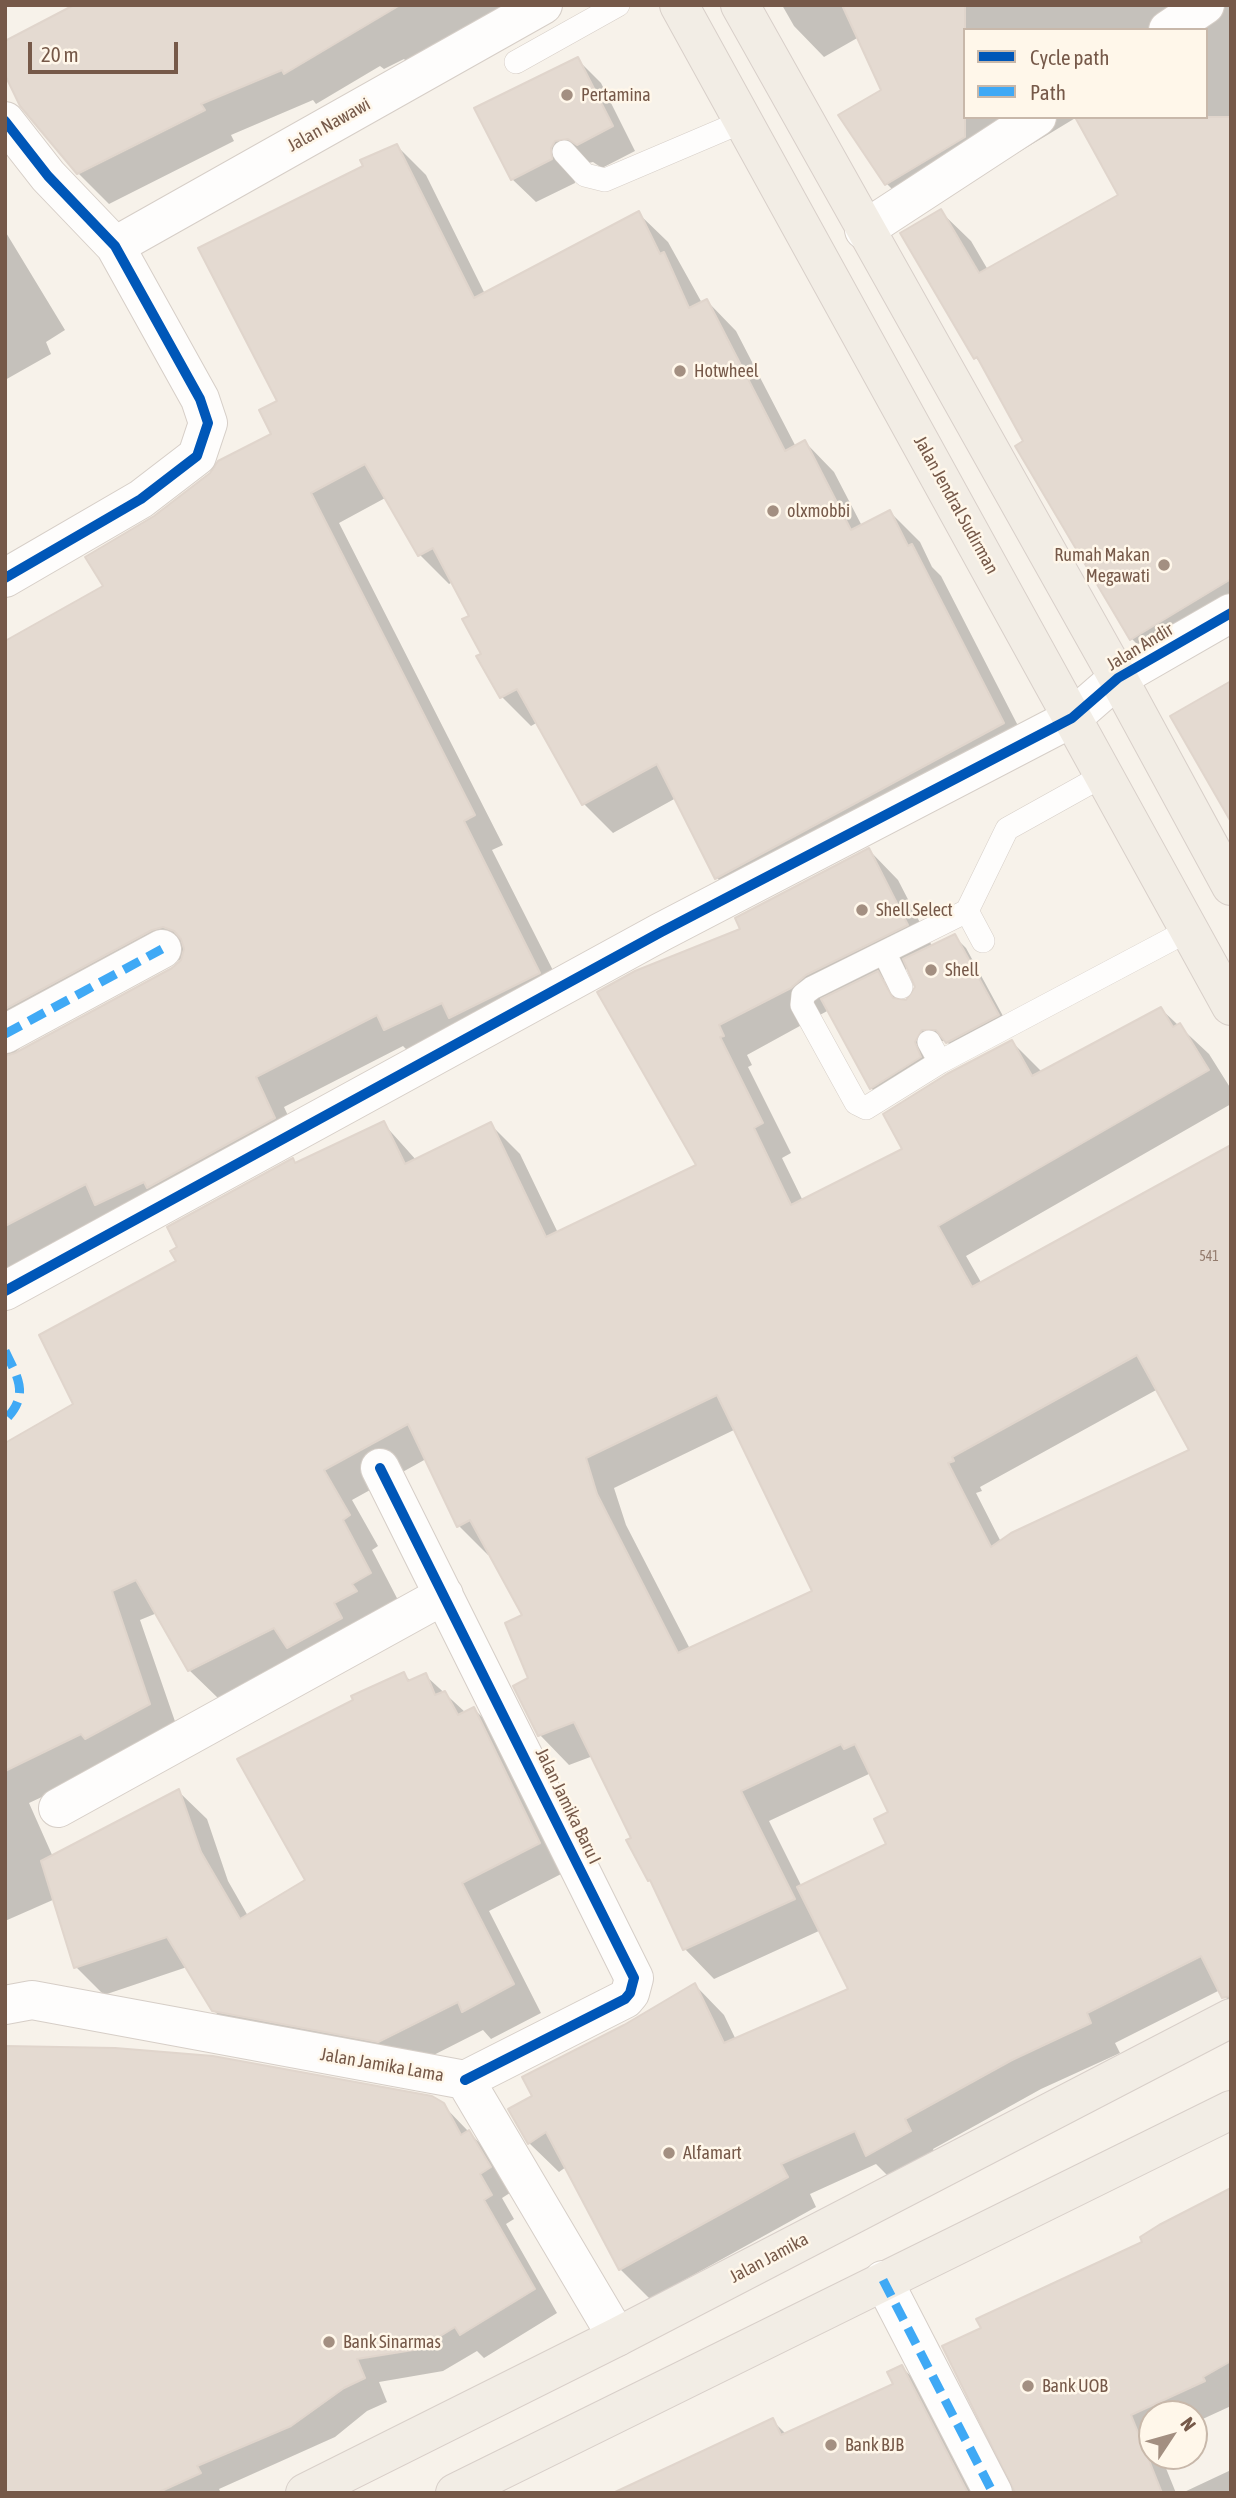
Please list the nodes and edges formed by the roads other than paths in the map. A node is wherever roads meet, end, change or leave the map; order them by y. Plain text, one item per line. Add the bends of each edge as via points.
1 (543, 5) edge
2 (618, 5) edge
3 (680, 5) edge
4 (740, 5) edge
5 (1205, 5) edge
6 (1171, 28) edge
7 (515, 58) junction
8 (1034, 119) edge
9 (5, 121) edge
10 (746, 121) junction
11 (564, 152) dead end
12 (864, 230) junction
13 (115, 246) junction
14 (5, 578) edge
15 (1231, 613) edge
16 (1118, 678) junction
17 (1072, 718) junction
18 (1104, 775) junction
19 (1231, 886) edge
20 (967, 911) junction
21 (1189, 930) junction
22 (983, 941) dead end
23 (162, 949) dead end
24 (885, 954) junction
25 (901, 987) dead end
26 (1231, 1006) edge
27 (5, 1034) edge
28 (929, 1042) dead end
29 (940, 1062) junction
30 (5, 1291) edge
31 (380, 1468) dead end
32 (444, 1595) junction
33 (58, 1808) dead end
34 (5, 2005) edge
35 (1231, 2018) edge
36 (465, 2080) junction
37 (1231, 2110) edge
38 (883, 2280) junction
39 (617, 2337) junction
40 (305, 2493) edge
41 (455, 2493) edge
42 (993, 2493) edge

1 - 7 street, Jalan Nawawi
2 - 7 lane
3 - 10 main road, Jalan Jendral Sudirman
4 - 12 main road
5 - 6 street
7 - 13 street, Jalan Nawawi
8 - 12 street
9 - 13 street via 48,176
10 - 11 lane via 605,180 584,174
10 - 17 main road, Jalan Jendral Sudirman
12 - 16 main road
13 - 14 street via 200,399 208,423 197,456 141,499
15 - 16 street, Jalan Andir
16 - 17 street, Jalan Andir
16 - 19 main road
17 - 18 main road, Jalan Jendral Sudirman
17 - 30 street, Jalan Andir via 661,932
18 - 20 lane via 1007,829
18 - 21 main road, Jalan Jendral Sudirman
20 - 22 lane
20 - 24 lane
21 - 26 main road, Jalan Jendral Sudirman
21 - 29 lane via 1019,1010
23 - 27 street
24 - 25 lane
24 - 29 lane via 812,988 803,995 802,1006 861,1108
28 - 29 lane
31 - 32 street, Jalan Jamika Baru I
32 - 33 street
32 - 36 street, Jalan Jamika Baru I via 634,1978 625,1999
34 - 36 street, Jalan Jamika Lama via 32,2000
35 - 39 main road, Jalan Jamika
36 - 39 street, Jalan Jamika Lama
37 - 38 main road
38 - 41 main road
38 - 42 street
39 - 40 main road, Jalan Jamika

